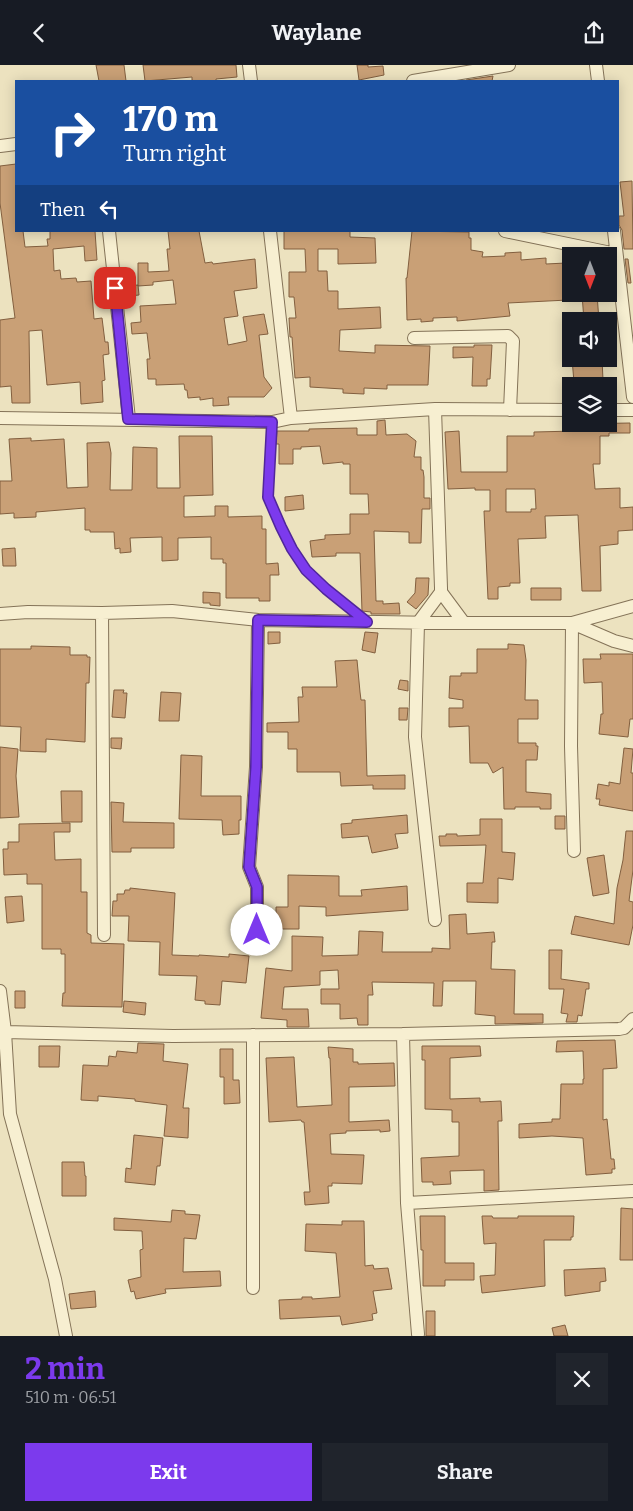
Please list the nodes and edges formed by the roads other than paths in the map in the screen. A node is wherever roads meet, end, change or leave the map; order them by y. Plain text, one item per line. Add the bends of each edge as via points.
1 (249, 65) edge
2 (509, 65) edge
3 (596, 65) edge
4 (252, 80) edge
5 (419, 80) edge
6 (598, 80) edge
7 (15, 144) edge
8 (0, 146) edge
9 (110, 232) edge
10 (270, 232) edge
11 (510, 232) edge
12 (614, 232) edge
13 (582, 247) edge
14 (615, 247) edge
15 (618, 271) edge
16 (414, 338) dead end
17 (633, 397) edge
18 (435, 409) junction
19 (510, 410) junction
20 (562, 410) edge
21 (617, 410) edge
22 (633, 410) edge
23 (0, 418) edge
24 (128, 419) junction
25 (292, 419) junction
26 (272, 422) junction
27 (441, 592) junction
28 (633, 606) edge
29 (102, 613) junction
30 (0, 614) edge
31 (258, 620) junction
32 (367, 622) junction
33 (418, 623) junction
34 (464, 623) junction
35 (572, 623) junction
36 (633, 647) edge
37 (574, 851) dead end
38 (435, 920) dead end
39 (257, 930) dead end
40 (104, 935) dead end
41 (0, 991) edge
42 (633, 1018) edge
43 (633, 1030) edge
44 (5, 1032) junction
45 (403, 1034) junction
46 (253, 1035) junction
47 (5, 1114) edge
48 (633, 1191) edge
49 (407, 1203) junction
50 (253, 1288) dead end
51 (418, 1334) dead end
52 (66, 1336) edge

1 - 4 street
2 - 5 street
3 - 6 street
7 - 8 street
9 - 24 street
10 - 25 street
11 - 13 street
12 - 14 street
15 - 17 street
16 - 19 street via 508,336 512,341
18 - 19 street
18 - 25 street
18 - 27 street
19 - 20 street
21 - 22 street
23 - 24 street
24 - 26 street
25 - 26 street
26 - 32 lane via 268,497 281,527 306,570
27 - 33 street
27 - 34 street
28 - 35 street
29 - 30 street via 28,611
29 - 31 street via 172,611
29 - 40 street
31 - 32 street
31 - 39 street via 256,767 249,867 257,887
32 - 33 street
33 - 34 street
33 - 38 street via 415,737
34 - 35 street
35 - 36 street
35 - 37 street
41 - 44 street
42 - 43 street
42 - 45 street via 619,1029
44 - 46 street
44 - 47 street
45 - 46 street
45 - 49 street
46 - 50 street
47 - 52 street via 55,1279
48 - 49 street
49 - 51 street

